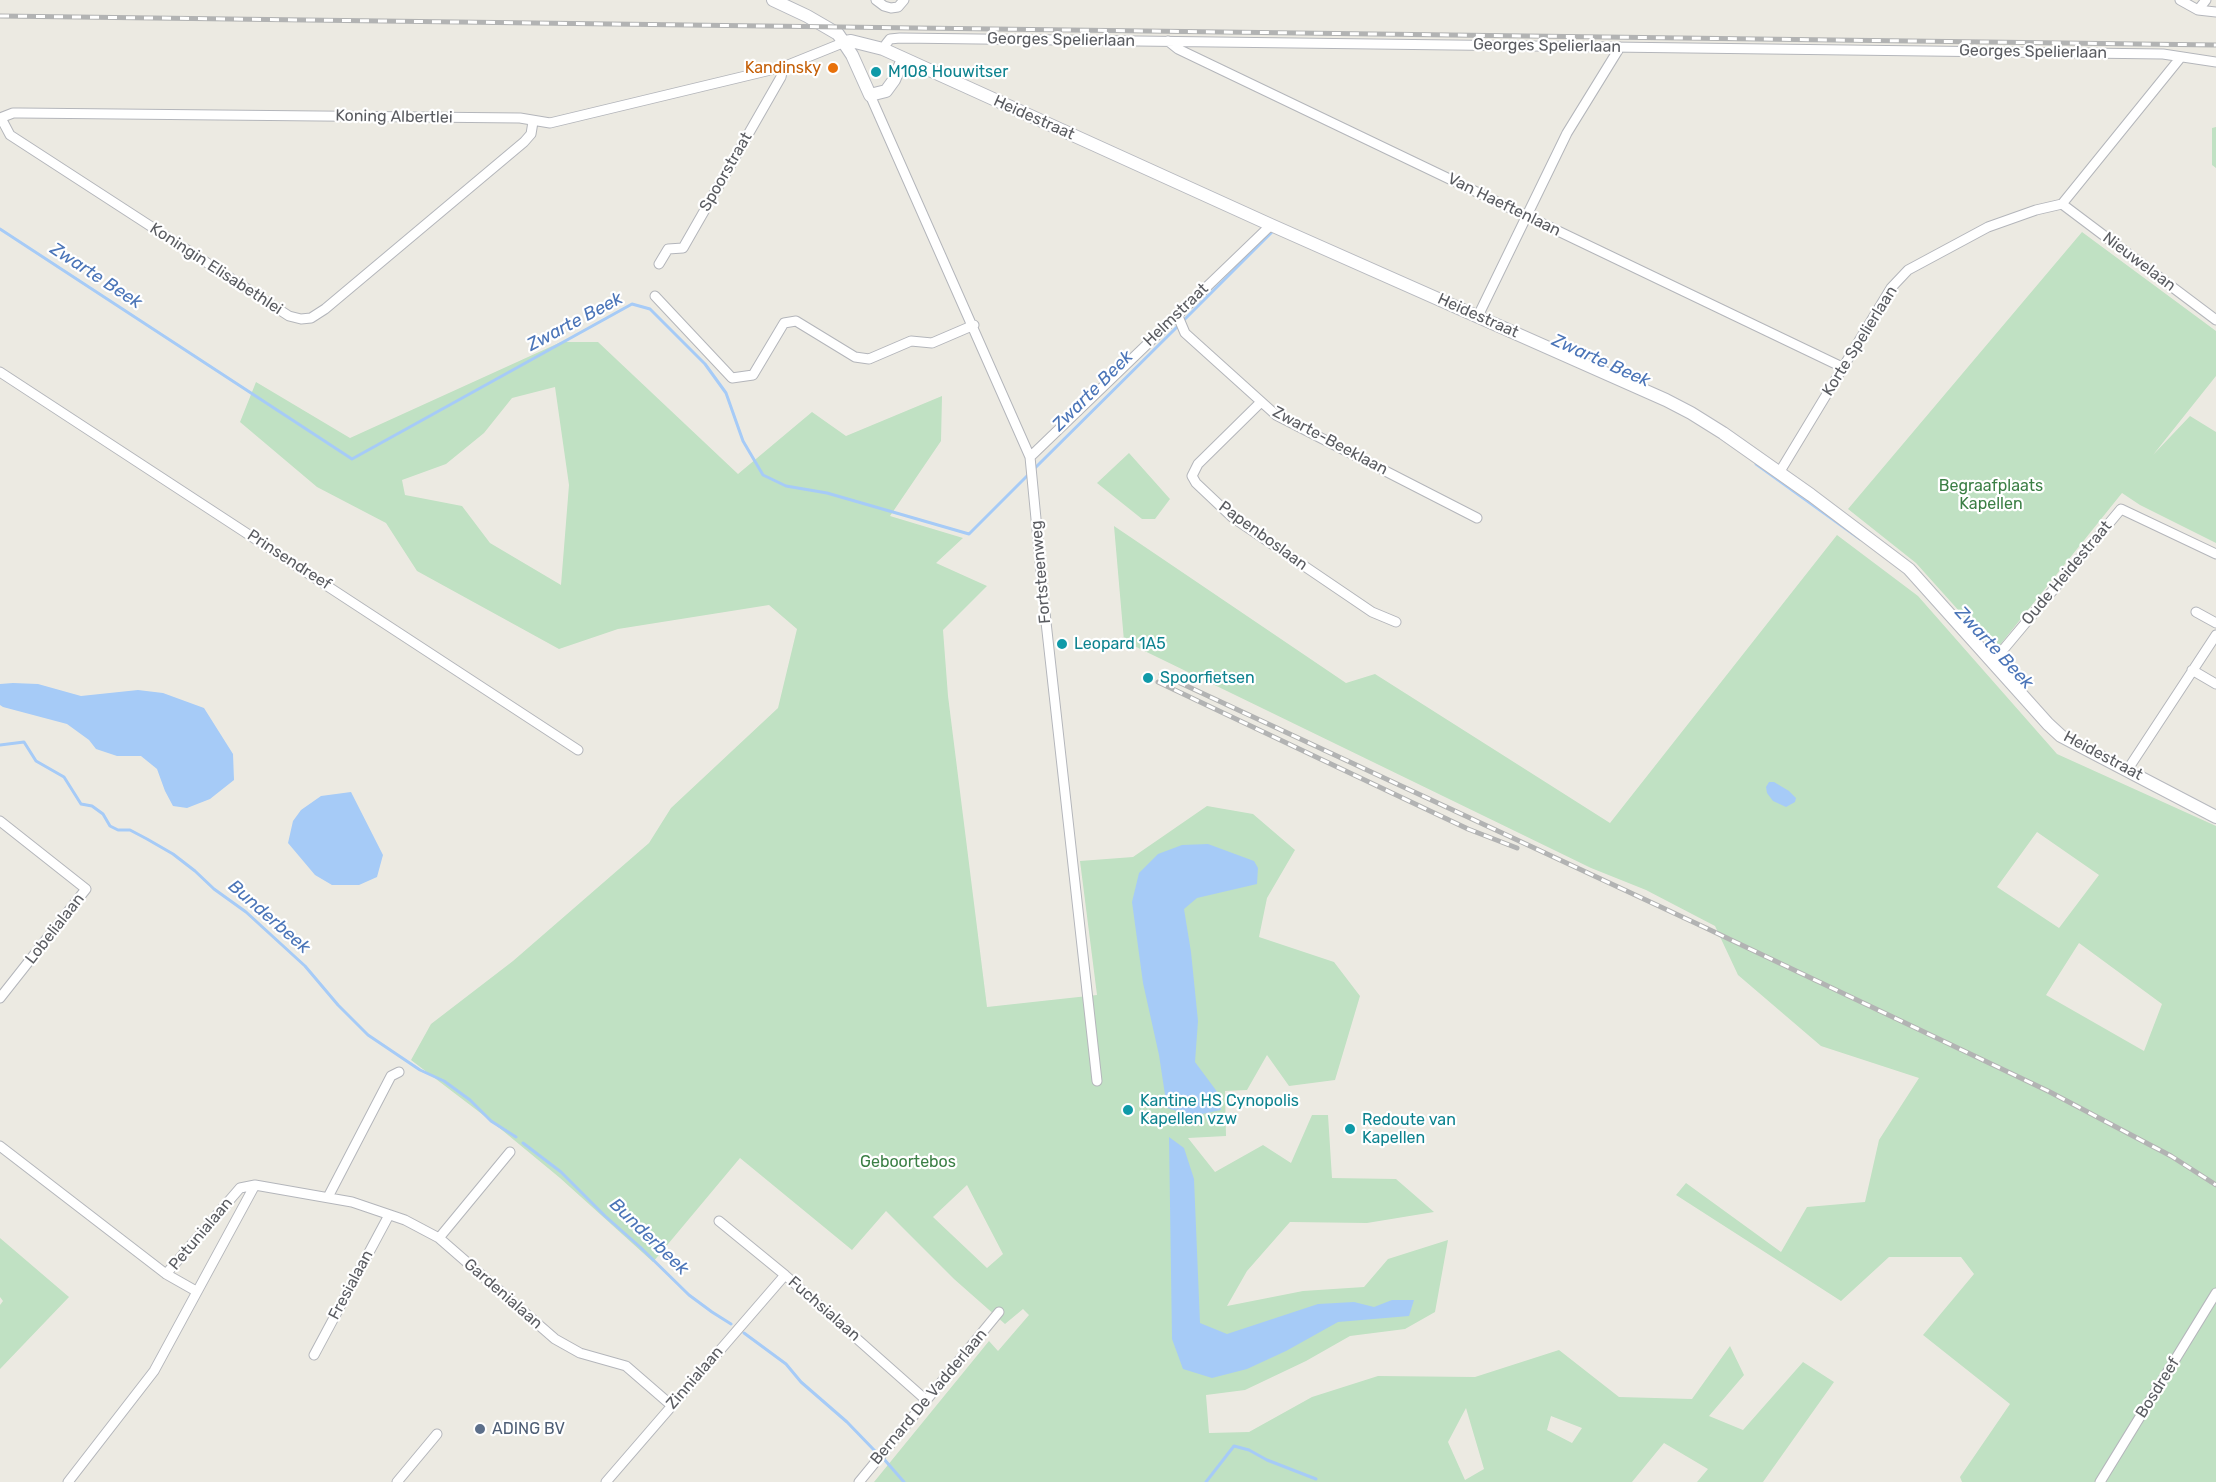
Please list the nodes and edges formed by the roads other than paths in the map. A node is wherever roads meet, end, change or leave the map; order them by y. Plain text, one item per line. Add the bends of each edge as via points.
1 (773, 0) edge
2 (876, 0) edge
3 (904, 0) edge
4 (2180, 0) edge
5 (2206, 0) edge
6 (790, 3) edge
7 (2198, 10) junction
8 (2216, 12) edge
9 (1168, 41) junction
10 (845, 42) junction
11 (1620, 47) junction
12 (885, 50) junction
13 (2181, 57) junction
14 (903, 59) junction
15 (2216, 62) edge
16 (783, 67) junction
17 (870, 95) junction
18 (1, 118) edge
19 (533, 122) junction
20 (2062, 204) junction
21 (1528, 217) junction
22 (1271, 225) junction
23 (659, 264) dead end
24 (655, 296) dead end
25 (1177, 314) junction
26 (1478, 316) junction
27 (2216, 320) edge
28 (974, 325) junction
29 (1842, 367) junction
30 (0, 372) edge
31 (1261, 402) junction
32 (1030, 457) junction
33 (1779, 473) junction
34 (1477, 518) dead end
35 (2216, 554) edge
36 (2196, 612) dead end
37 (1396, 622) dead end
38 (2216, 623) edge
39 (2216, 635) edge
40 (1992, 663) junction
41 (2192, 670) junction
42 (2216, 684) edge
43 (578, 750) dead end
44 (2128, 770) junction
45 (2216, 818) edge
46 (0, 821) edge
47 (0, 998) edge
48 (399, 1072) dead end
49 (1097, 1081) dead end
50 (0, 1146) edge
51 (510, 1152) dead end
52 (255, 1185) junction
53 (328, 1197) junction
54 (389, 1215) junction
55 (719, 1221) dead end
56 (439, 1238) junction
57 (166, 1275) junction
58 (784, 1275) junction
59 (196, 1291) junction
60 (2216, 1293) edge
61 (999, 1312) dead end
62 (314, 1355) dead end
63 (926, 1400) junction
64 (671, 1405) junction
65 (437, 1434) dead end
66 (68, 1482) edge
67 (397, 1482) edge
68 (606, 1482) edge
69 (859, 1482) edge
70 (2100, 1482) edge

1 - 6 street
2 - 3 street via 891,8
4 - 7 street
5 - 7 street
6 - 10 street
7 - 8 street
9 - 11 street, Georges Spelierlaan
9 - 12 street, Georges Spelierlaan via 900,38 890,39
9 - 21 street, Van Haeftenlaan
10 - 12 street, Heidestraat
10 - 16 street, Heidestraat
10 - 17 street, Fortsteenweg
11 - 13 street, Georges Spelierlaan
11 - 21 street via 1567,133
12 - 14 street, Heidestraat
13 - 15 street, Georges Spelierlaan
13 - 20 street
14 - 17 street via 886,91
14 - 22 street, Heidestraat
16 - 19 street, Koning Albertlei via 568,120
16 - 23 street, Spoorstraat via 781,77 682,248 668,249
17 - 28 street, Fortsteenweg
18 - 19 street, Koning Albertlei via 20,113 520,118
18 - 19 street, Koningin Elisabethlei via 10,135 289,316 301,319 325,309 524,142 531,134
20 - 27 street, Nieuwelaan
20 - 29 street, Korte Spelierlaan via 1988,227 1908,270 1891,288
21 - 26 street
21 - 29 street, Van Haeftenlaan
22 - 25 street, Helmstraat
22 - 26 street, Heidestraat
24 - 28 street via 732,378 753,375 784,323 796,321 855,357 868,359 911,341 932,343
25 - 31 street, Zwarte-Beeklaan via 1185,333
25 - 32 street, Helmstraat
26 - 33 street, Heidestraat via 1666,400 1723,433
28 - 32 street, Fortsteenweg
29 - 33 street, Korte Spelierlaan
30 - 43 street, Prinsendreef
31 - 34 street, Zwarte-Beeklaan via 1276,415
31 - 37 street, Papenboslaan via 1198,464 1192,476 1196,483 1232,517 1372,612
32 - 49 street, Fortsteenweg
33 - 40 street, Heidestraat via 1909,569
35 - 40 street, Oude Heidestraat via 2121,508
36 - 38 street
39 - 41 street
40 - 44 street, Heidestraat via 2061,735
41 - 42 street
41 - 44 street
44 - 45 street, Heidestraat
46 - 47 street, Lobelialaan via 86,889
48 - 53 street via 391,1076
50 - 57 street
51 - 56 street
52 - 53 street, Gardenialaan
52 - 57 street, Petunialaan via 240,1188
52 - 59 street, Petunialaan
53 - 54 street, Gardenialaan
54 - 56 street, Gardenialaan
54 - 62 street, Fresialaan
55 - 58 street, Fuchsialaan
56 - 64 street, Gardenialaan via 555,1339 580,1353 626,1366
57 - 59 street, Petunialaan
58 - 63 street, Fuchsialaan
58 - 64 street, Zinnialaan
59 - 66 street, Petunialaan via 154,1371
60 - 70 street, Bosdreef
61 - 63 street, Bernard De Vadderlaan
63 - 69 street, Bernard De Vadderlaan
64 - 68 street, Zinnialaan
65 - 67 street

